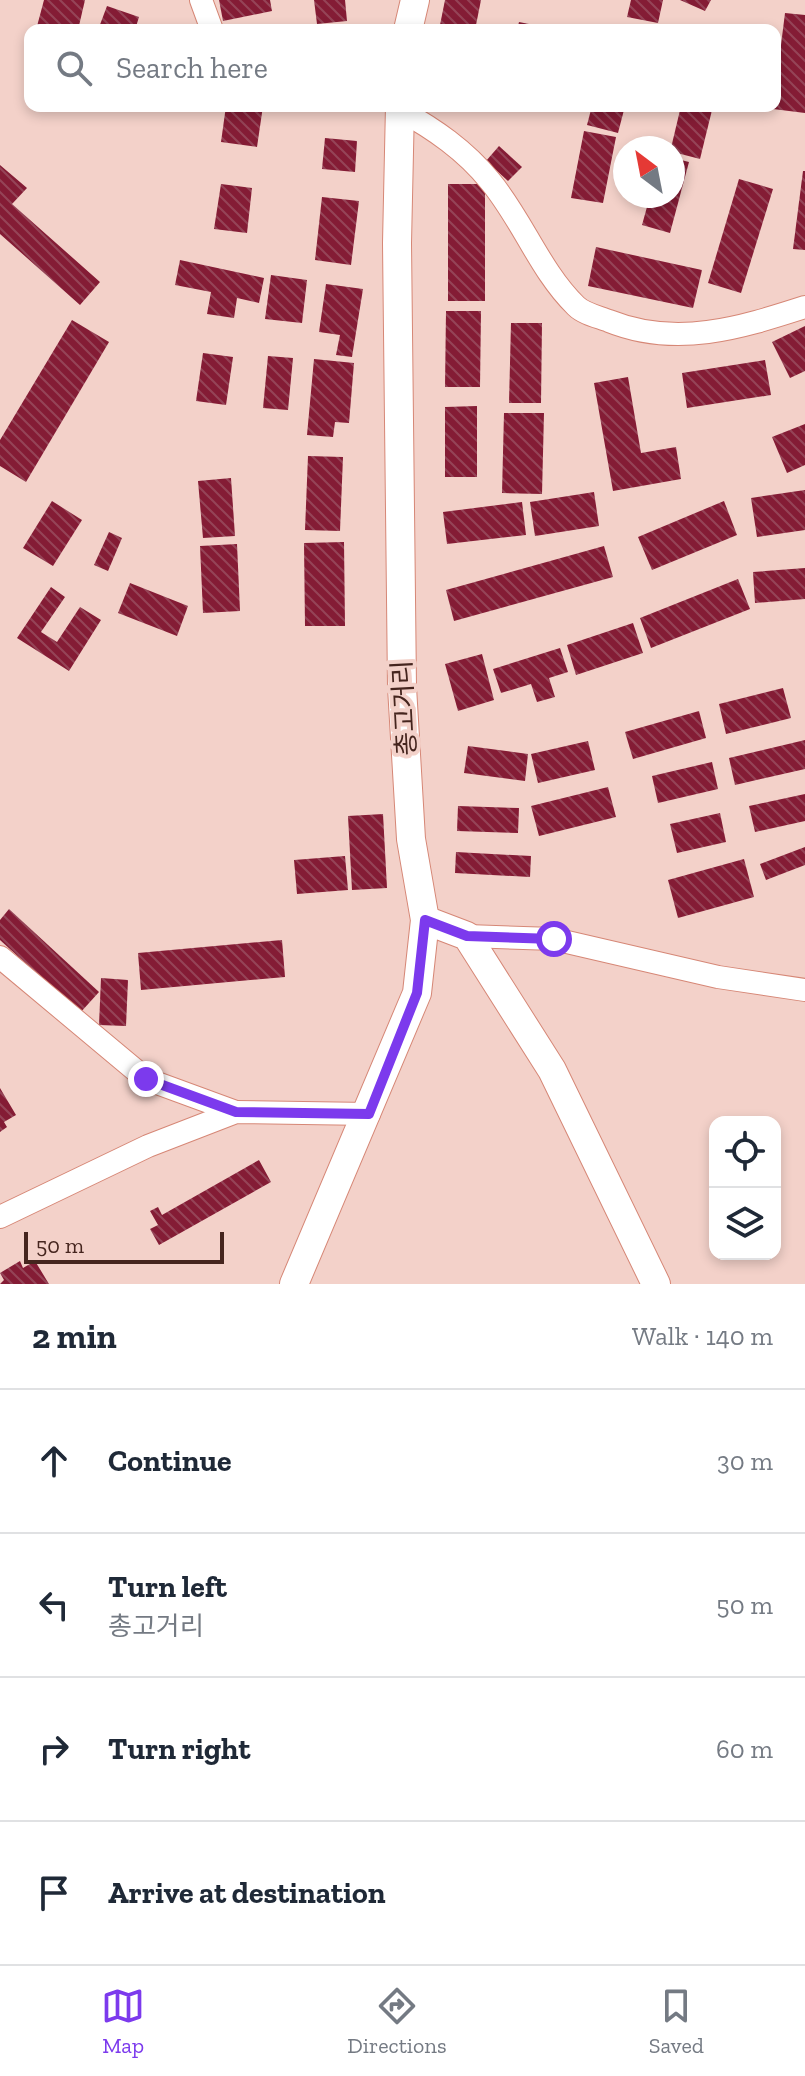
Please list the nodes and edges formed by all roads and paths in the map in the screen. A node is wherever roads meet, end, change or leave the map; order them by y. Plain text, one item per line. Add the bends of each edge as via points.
1 (201, 0) edge
2 (415, 0) edge
3 (210, 24) edge
4 (409, 24) edge
5 (400, 112) edge
6 (406, 112) edge
7 (805, 307) edge
8 (425, 920) junction
9 (467, 936) junction
10 (0, 957) edge
11 (805, 990) edge
12 (236, 1112) junction
13 (369, 1114) junction
14 (0, 1217) edge
15 (294, 1284) edge
16 (656, 1284) edge

1 - 3 street
2 - 4 street
5 - 8 street, 총고거리 via 402,687 411,839
6 - 7 street via 445,138 491,182 578,308 629,329 686,336 729,331
8 - 9 street
8 - 13 street, 총고거리 via 417,993
9 - 11 street via 554,939 718,977
9 - 16 street via 552,1070
10 - 12 street via 146,1079
12 - 13 street
12 - 14 street via 148,1146
13 - 15 street, 총고거리

